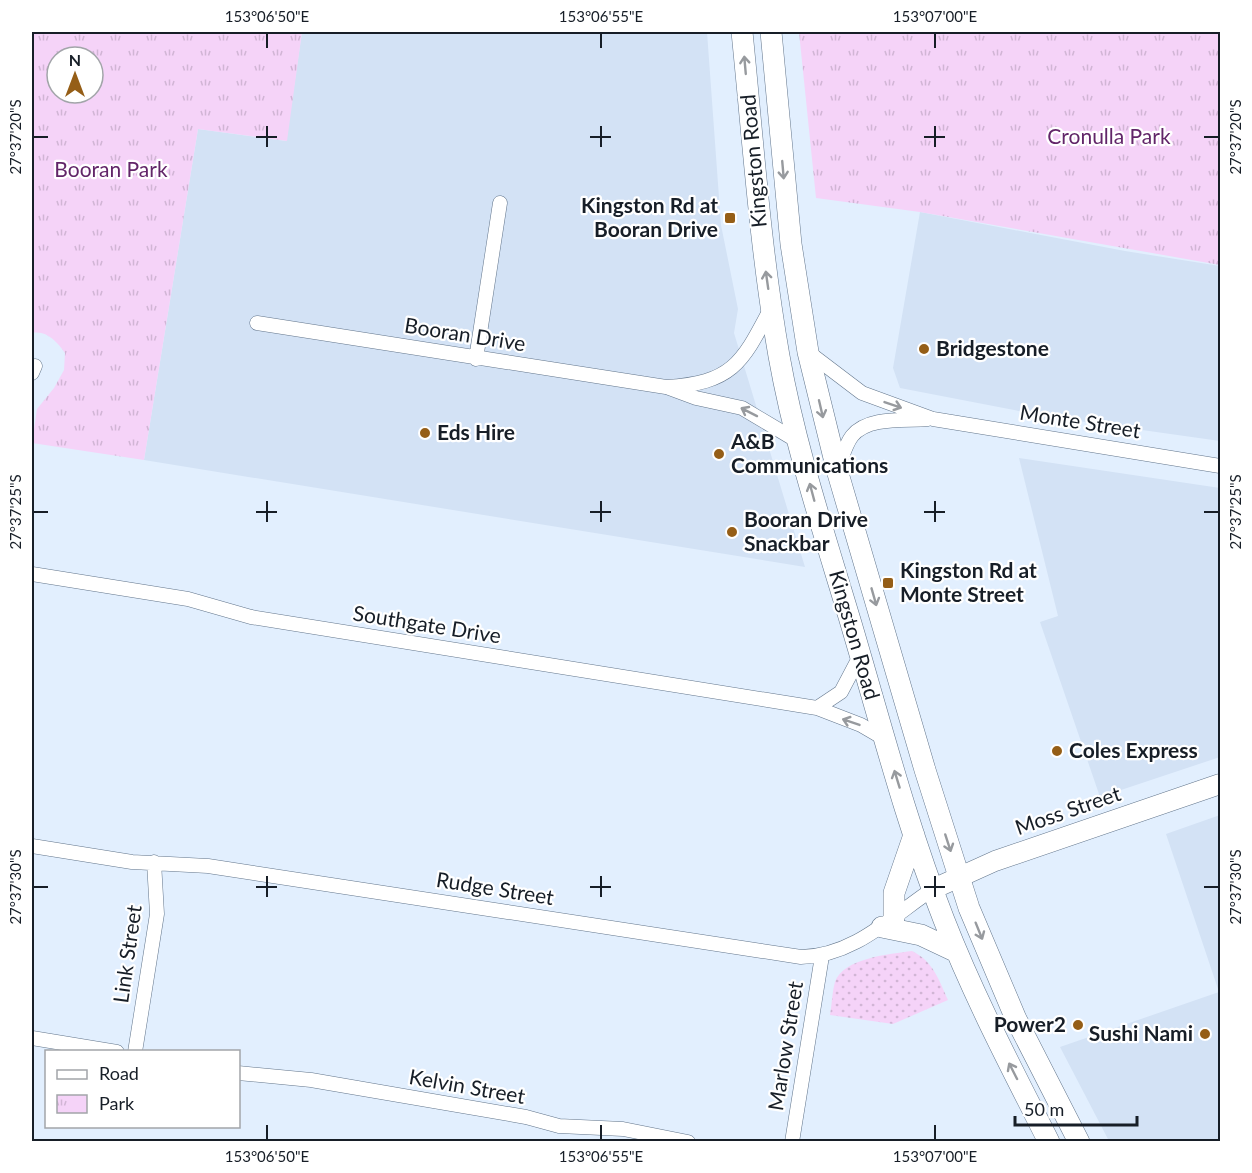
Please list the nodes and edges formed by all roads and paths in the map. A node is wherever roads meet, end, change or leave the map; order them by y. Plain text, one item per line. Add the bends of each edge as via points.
1 (742, 32) edge
2 (771, 32) edge
3 (500, 203) dead end
4 (771, 308) junction
5 (257, 323) dead end
6 (808, 352) junction
7 (476, 359) junction
8 (666, 387) junction
9 (933, 419) junction
10 (799, 442) junction
11 (1221, 466) edge
12 (837, 470) junction
13 (32, 574) edge
14 (860, 656) junction
15 (817, 708) junction
16 (885, 739) junction
17 (1221, 784) edge
18 (914, 835) junction
19 (32, 846) edge
20 (154, 862) junction
21 (958, 876) junction
22 (933, 889) junction
23 (888, 923) junction
24 (957, 952) junction
25 (822, 956) junction
26 (32, 1038) edge
27 (105, 1050) edge
28 (135, 1050) edge
29 (240, 1073) edge
30 (688, 1142) edge
31 (792, 1142) edge
32 (1049, 1142) edge
33 (1078, 1142) edge

4 -> 1 main road, Kingston Road via 756,195
2 -> 6 main road, Kingston Road via 791,244
3 - 7 street
4 - 8 street, Booran Drive via 752,346 732,368 703,383
4 - 10 main road, Kingston Road
5 - 7 street, Booran Drive
6 -> 9 street, Monte Street via 862,393
6 -> 12 main road, Kingston Road
7 - 8 street, Booran Drive
10 -> 8 street, Booran Drive via 742,408
9 - 11 street, Monte Street
9 - 12 street, Monte Street via 878,422 860,428 849,440
14 -> 10 main road, Kingston Road
12 -> 21 main road, Kingston Road
13 - 15 street, Southgate Drive via 188,598 251,617
14 - 15 street via 841,692
14 - 16 main road, Kingston Road
16 -> 15 street, Southgate Drive
18 -> 16 main road, Kingston Road
17 - 21 street, Moss Street
18 - 22 main road, Kingston Road
18 - 23 main road
19 - 20 street, Rudge Street
20 - 25 street, Rudge Street via 208,866 782,955
20 - 28 street, Link Street via 157,914
21 - 22 street, Moss Street
21 -> 33 main road, Kingston Road via 1000,982
22 - 23 street, Rudge Street
22 - 24 main road, Kingston Road
23 - 24 main road
23 - 25 street, Rudge Street
32 -> 24 main road, Kingston Road
25 - 31 street, Marlow Street
26 - 27 street
29 - 30 street, Kelvin Street via 311,1080 559,1126 623,1129

